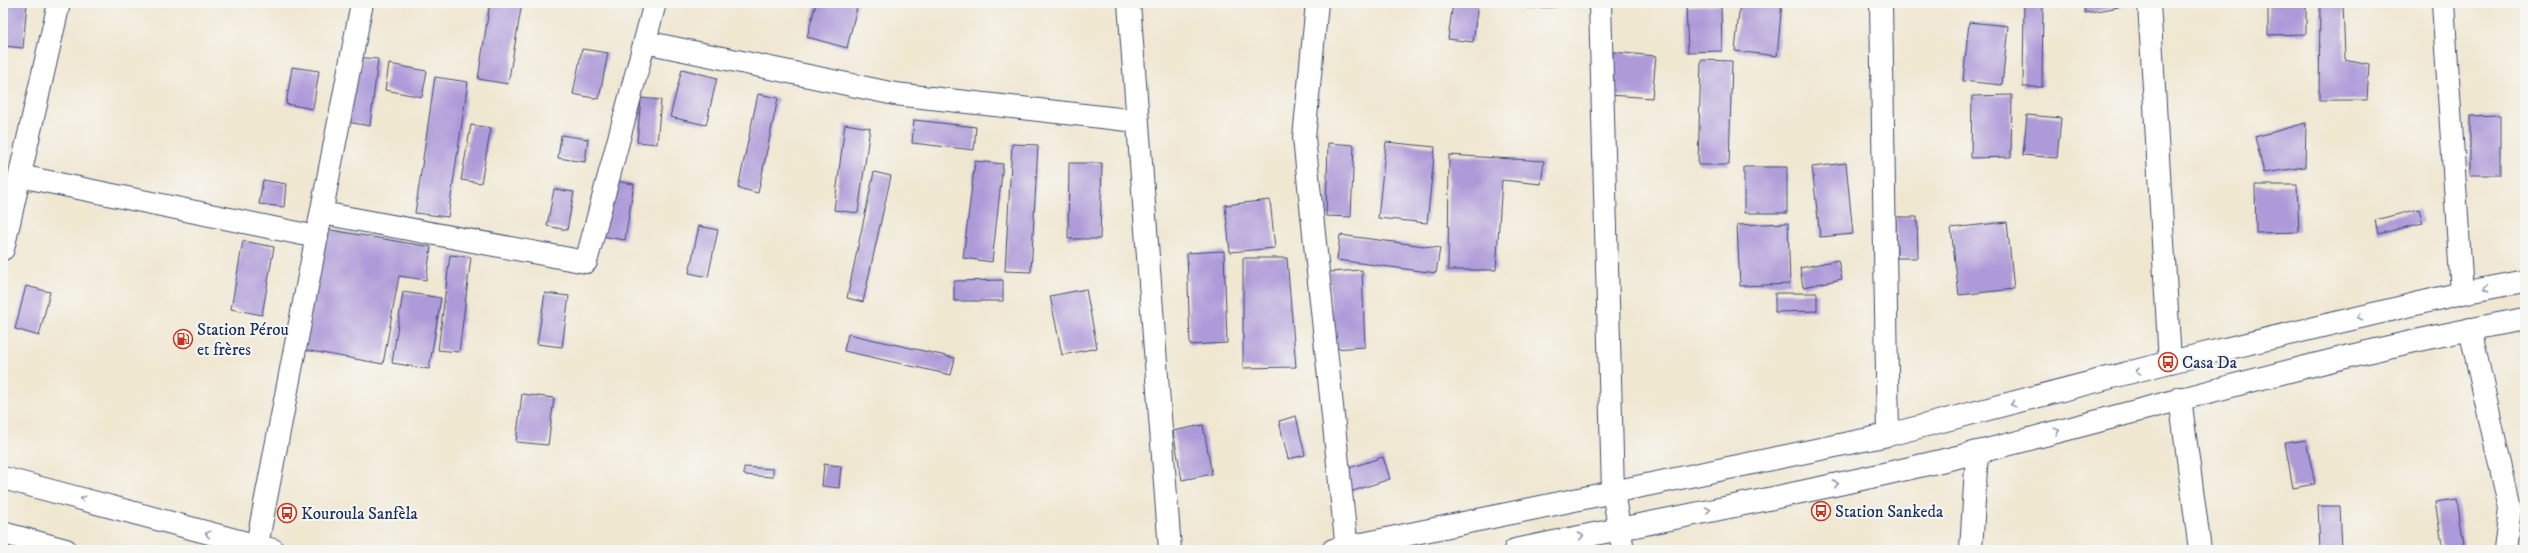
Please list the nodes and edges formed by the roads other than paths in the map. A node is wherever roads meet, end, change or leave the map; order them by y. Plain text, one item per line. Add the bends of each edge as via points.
1 (59, 3) edge
2 (362, 3) edge
3 (655, 3) edge
4 (1129, 3) edge
5 (1317, 3) edge
6 (1600, 3) edge
7 (1881, 3) edge
8 (2149, 3) edge
9 (2442, 3) edge
10 (645, 42) junction
11 (1137, 121) junction
12 (20, 176) junction
13 (322, 213) junction
14 (317, 237) junction
15 (3, 249) edge
16 (2525, 281) edge
17 (2462, 293) junction
18 (2525, 319) edge
19 (2470, 329) junction
20 (2170, 362) junction
21 (2180, 398) junction
22 (1888, 436) junction
23 (1977, 452) junction
24 (3, 478) edge
25 (1613, 492) junction
26 (2518, 508) edge
27 (1619, 529) junction
28 (3, 533) edge
29 (262, 549) edge
30 (1342, 549) edge
31 (66, 550) edge
32 (1170, 550) edge
33 (1515, 550) edge
34 (1623, 550) edge
35 (1971, 550) edge
36 (2200, 550) edge
37 (2505, 550) edge

1 - 12 street
2 - 13 street
3 - 10 street
4 - 11 street
5 - 30 street via 1304,138
6 - 25 street
7 - 22 street
8 - 20 street
9 - 17 street
10 - 11 street via 895,94
10 - 13 street via 586,262
11 - 32 street
12 - 14 street
12 - 15 street
13 - 14 street
14 - 29 street
16 -> 17 street
17 -> 20 street
18 - 19 street
19 - 21 street
19 - 26 street
20 -> 22 street
23 -> 21 street
21 - 36 street
22 - 25 street
27 -> 23 street
23 - 35 street
29 -> 24 street
25 - 27 street
25 - 30 street
26 - 37 street
33 -> 27 street
27 - 34 street
28 - 31 street

